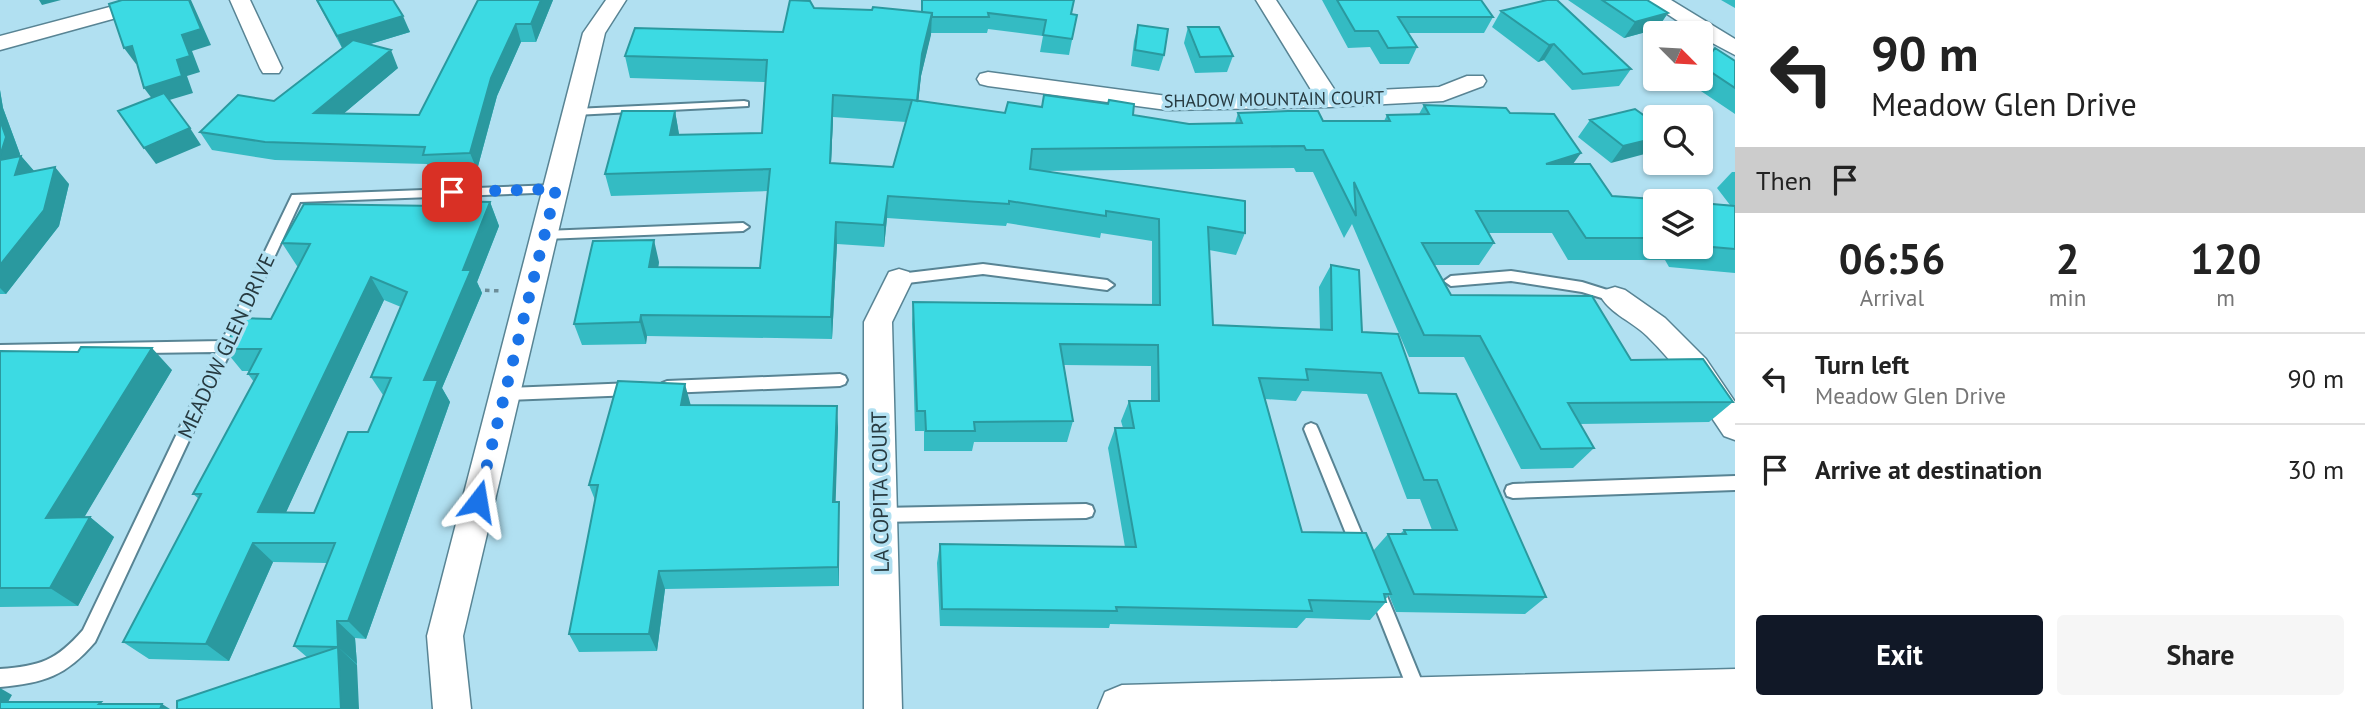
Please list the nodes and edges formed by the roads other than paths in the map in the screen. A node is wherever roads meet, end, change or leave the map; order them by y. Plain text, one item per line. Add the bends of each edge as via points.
1 (160, 0) edge
2 (240, 0) edge
3 (616, 0) edge
4 (1266, 0) edge
5 (1656, 0) edge
6 (0, 43) edge
7 (1735, 48) edge
8 (271, 68) dead end
9 (988, 79) dead end
10 (1475, 82) dead end
11 (1329, 100) junction
12 (744, 104) dead end
13 (575, 112) junction
14 (556, 189) junction
15 (743, 227) dead end
16 (545, 235) junction
17 (899, 279) joint
18 (1451, 281) dead end
19 (1107, 285) dead end
20 (1615, 297) joint
21 (227, 346) junction
22 (0, 350) edge
23 (840, 380) dead end
24 (505, 394) junction
25 (1735, 427) edge
26 (1311, 429) dead end
27 (1735, 482) edge
28 (1513, 491) dead end
29 (1086, 511) dead end
30 (880, 515) junction
31 (0, 678) edge
32 (1735, 692) edge
33 (1421, 701) junction
34 (452, 709) edge
35 (883, 709) edge
36 (1122, 709) edge

1 - 6 street
2 - 8 street
3 - 13 street via 594,33
4 - 11 street
5 - 7 street
9 - 11 street, SHADOW MOUNTAIN COURT via 1167,103
10 - 11 street, SHADOW MOUNTAIN COURT via 1443,94
12 - 13 lane
13 - 14 street
14 - 16 street
14 - 21 lane, MEADOW GLEN DRIVE via 296,198
15 - 16 lane
16 - 24 street
17 - 19 lane via 983,269
17 - 30 street, LA COPITA COURT via 878,322
18 - 20 lane via 1511,276
20 - 25 street via 1655,326 1695,367
21 - 22 lane
21 - 31 lane, MEADOW GLEN DRIVE via 89,636 69,661 33,676
23 - 24 lane
24 - 34 street via 445,636
26 - 33 lane
27 - 28 lane
29 - 30 lane
30 - 35 street, LA COPITA COURT
32 - 33 street
33 - 36 street

